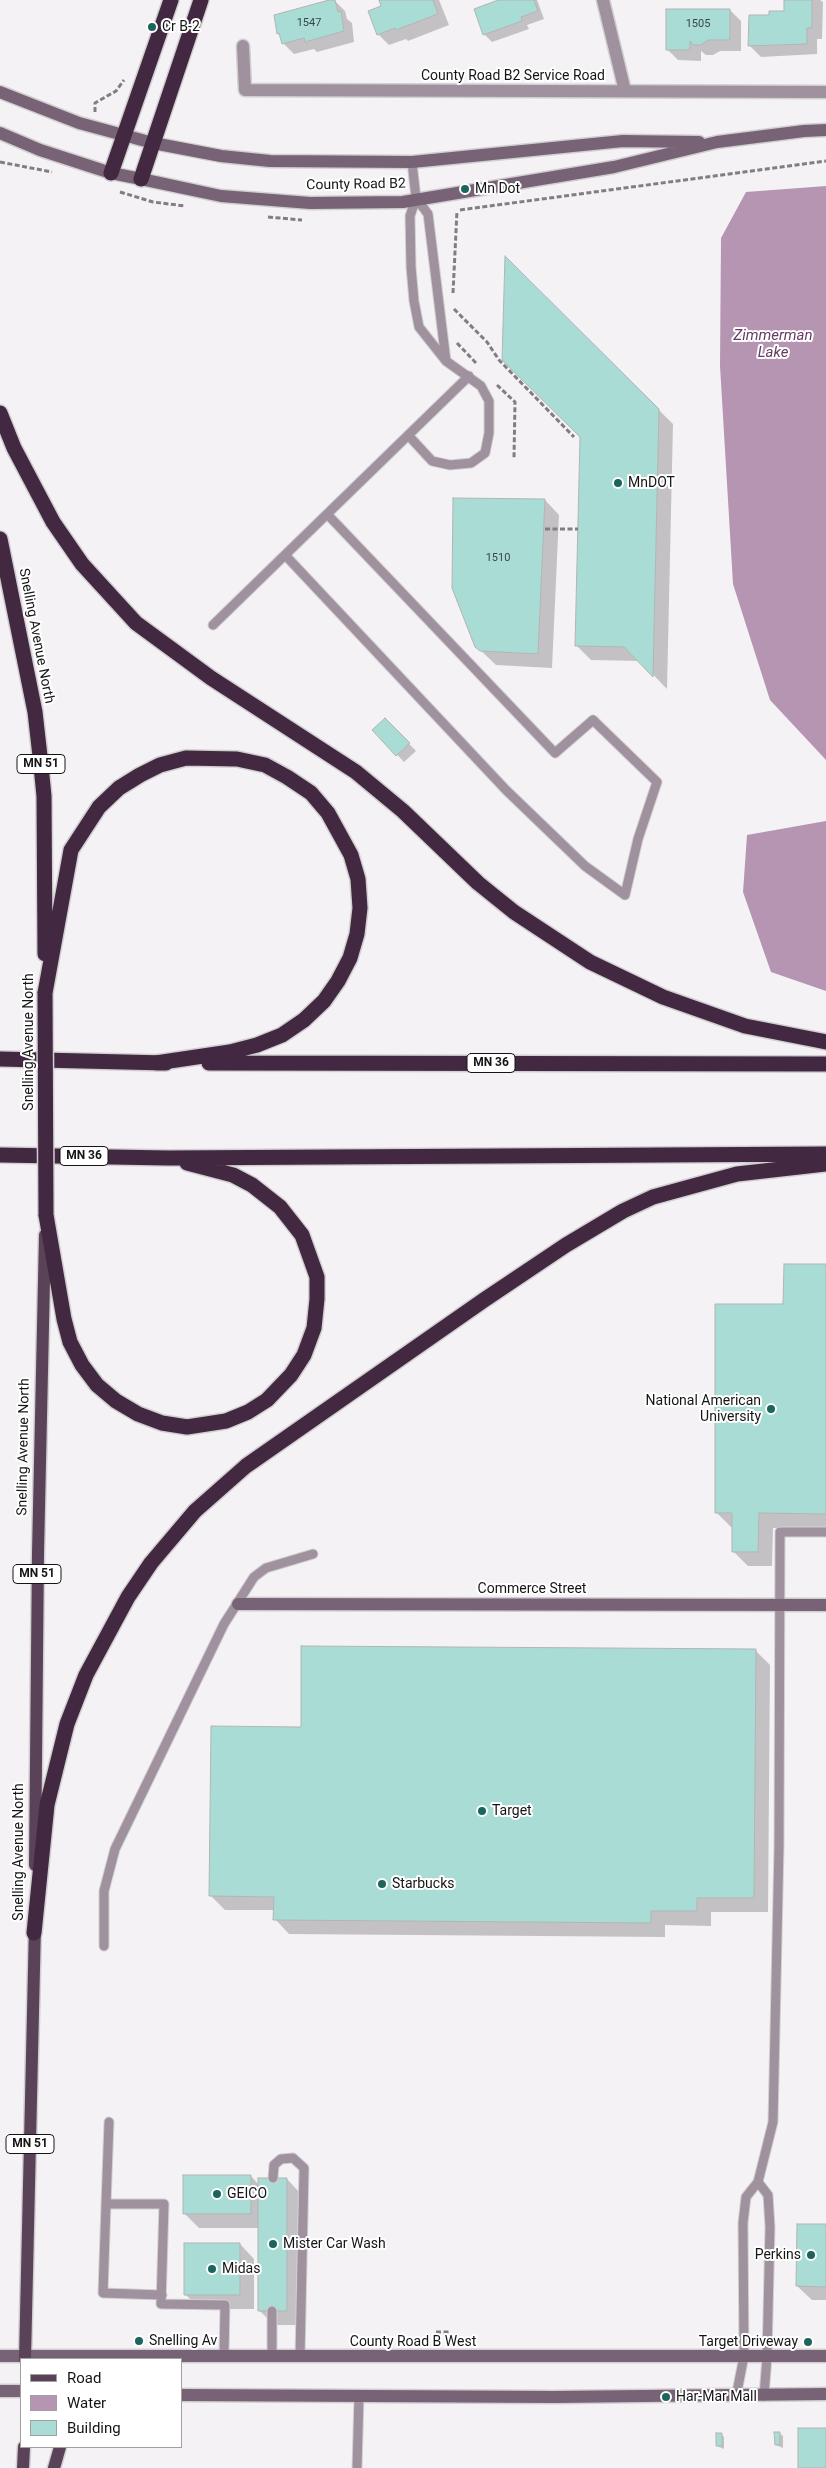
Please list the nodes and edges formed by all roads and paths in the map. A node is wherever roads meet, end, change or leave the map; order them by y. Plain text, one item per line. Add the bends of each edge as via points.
1 (171, 0) edge
2 (201, 0) edge
3 (603, 0) edge
4 (243, 46) dead end
5 (126, 78) dead end
6 (0, 92) edge
7 (625, 92) junction
8 (826, 92) edge
9 (96, 103) dead end
10 (826, 130) edge
11 (0, 133) edge
12 (124, 136) junction
13 (717, 142) junction
14 (153, 143) junction
15 (0, 162) edge
16 (412, 162) junction
17 (111, 173) junction
18 (61, 175) dead end
19 (141, 179) junction
20 (416, 198) junction
21 (457, 211) dead end
22 (446, 361) junction
23 (468, 376) junction
24 (0, 414) edge
25 (408, 435) junction
26 (574, 437) dead end
27 (327, 514) junction
28 (545, 529) dead end
29 (578, 529) dead end
30 (0, 539) edge
31 (286, 556) junction
32 (213, 625) dead end
33 (45, 993) junction
34 (826, 1042) edge
35 (0, 1059) edge
36 (156, 1063) junction
37 (826, 1064) edge
38 (826, 1154) edge
39 (0, 1155) edge
40 (168, 1158) junction
41 (826, 1164) edge
42 (46, 1215) junction
43 (826, 1532) edge
44 (313, 1554) dead end
45 (238, 1604) junction
46 (780, 1604) junction
47 (826, 1605) edge
48 (34, 1933) junction
49 (104, 1946) dead end
50 (109, 2122) dead end
51 (273, 2178) dead end
52 (758, 2182) junction
53 (106, 2204) junction
54 (162, 2295) junction
55 (272, 2311) dead end
56 (436, 2332) dead end
57 (451, 2332) dead end
58 (0, 2356) edge
59 (224, 2356) junction
60 (744, 2356) junction
61 (826, 2356) edge
62 (272, 2357) junction
63 (300, 2357) junction
64 (767, 2357) junction
65 (25, 2358) edge
66 (0, 2391) edge
67 (20, 2391) edge
68 (182, 2394) edge
69 (826, 2394) edge
70 (764, 2396) junction
71 (359, 2397) junction
72 (736, 2397) junction
73 (24, 2448) edge
74 (60, 2448) edge
75 (23, 2468) edge
76 (54, 2468) edge
77 (357, 2468) edge

1 - 12 highway
2 - 14 highway
3 - 7 street
4 - 7 street, County Road B2 Service Road via 245,90
5 - 9 path via 116,91
6 - 12 street, County Road B2 via 71,120
7 - 8 street, County Road B2 Service Road
10 - 13 street, County Road B2
11 - 17 street, County Road B2
12 - 14 street, County Road B2
12 - 17 highway
13 - 16 street, County Road B2 via 624,141
13 - 20 street, County Road B2 via 614,168
14 - 16 street, County Road B2 via 221,156 270,161
14 - 19 highway
15 - 18 path
16 - 20 lane
17 - 19 street, County Road B2
19 - 20 street, County Road B2 via 221,196 310,202 403,202
20 - 22 lane via 428,214
20 - 22 lane via 410,216 414,301 419,327
21 - 26 path via 454,309
22 - 23 lane
23 - 25 lane
23 - 25 lane via 481,386 489,401 485,453 471,463 450,465 432,461
24 - 34 highway via 53,522 82,564 136,623 210,678 356,772 514,912 590,962 664,997 745,1026
25 - 27 lane
27 - 31 lane
27 - 31 lane via 555,753 593,720 656,782 625,895 585,866 506,790
28 - 29 path
30 - 33 highway, Snelling Avenue North / MN 51 via 35,712 41,764 46,871
31 - 32 lane
33 - 36 highway via 72,850 99,807 119,788 160,765 186,758 238,759 265,765 288,777 311,794 328,813 351,855 358,879 360,908 350,958 324,1001 282,1035 257,1046
33 - 42 highway, Snelling Avenue North / MN 51, bridge
35 - 36 highway, MN 36
36 - 37 highway, MN 36
38 - 40 highway, MN 36
39 - 40 highway, MN 36
40 - 42 highway via 233,1175 252,1185 288,1215 312,1258 317,1277 317,1299 314,1328 304,1355 279,1388 248,1412 203,1426 162,1423 116,1402 97,1385 70,1342
41 - 48 highway via 728,1177 653,1197 623,1211 484,1300 246,1466 195,1512 156,1556 128,1597 86,1675 67,1724 47,1805
42 - 48 main road, Snelling Avenue North / MN 51
43 - 46 lane via 780,1532
44 - 45 lane via 266,1568 254,1577
45 - 46 street, Commerce Street
45 - 49 lane via 221,1630 115,1849 104,1891
46 - 47 street, Commerce Street
46 - 52 lane via 773,2122
48 - 65 main road, Snelling Avenue North / MN 51
50 - 53 lane
51 - 63 lane via 274,2165 282,2159 293,2158 304,2168
52 - 60 lane via 746,2197 743,2224
52 - 64 lane via 768,2195 770,2219
53 - 54 lane via 104,2293
53 - 54 lane via 164,2204
54 - 59 lane via 161,2304 225,2304
55 - 62 lane
56 - 57 path
58 - 65 street, County Road B West
59 - 62 street, County Road B West
59 - 65 street, County Road B West
60 - 63 street, County Road B West
60 - 64 street, County Road B West
60 - 72 lane
61 - 64 street, County Road B West
62 - 63 street, County Road B West
64 - 70 lane
66 - 67 street
68 - 71 street
69 - 70 street
70 - 72 street
71 - 72 street
71 - 77 lane
73 - 75 main road
74 - 76 main road

